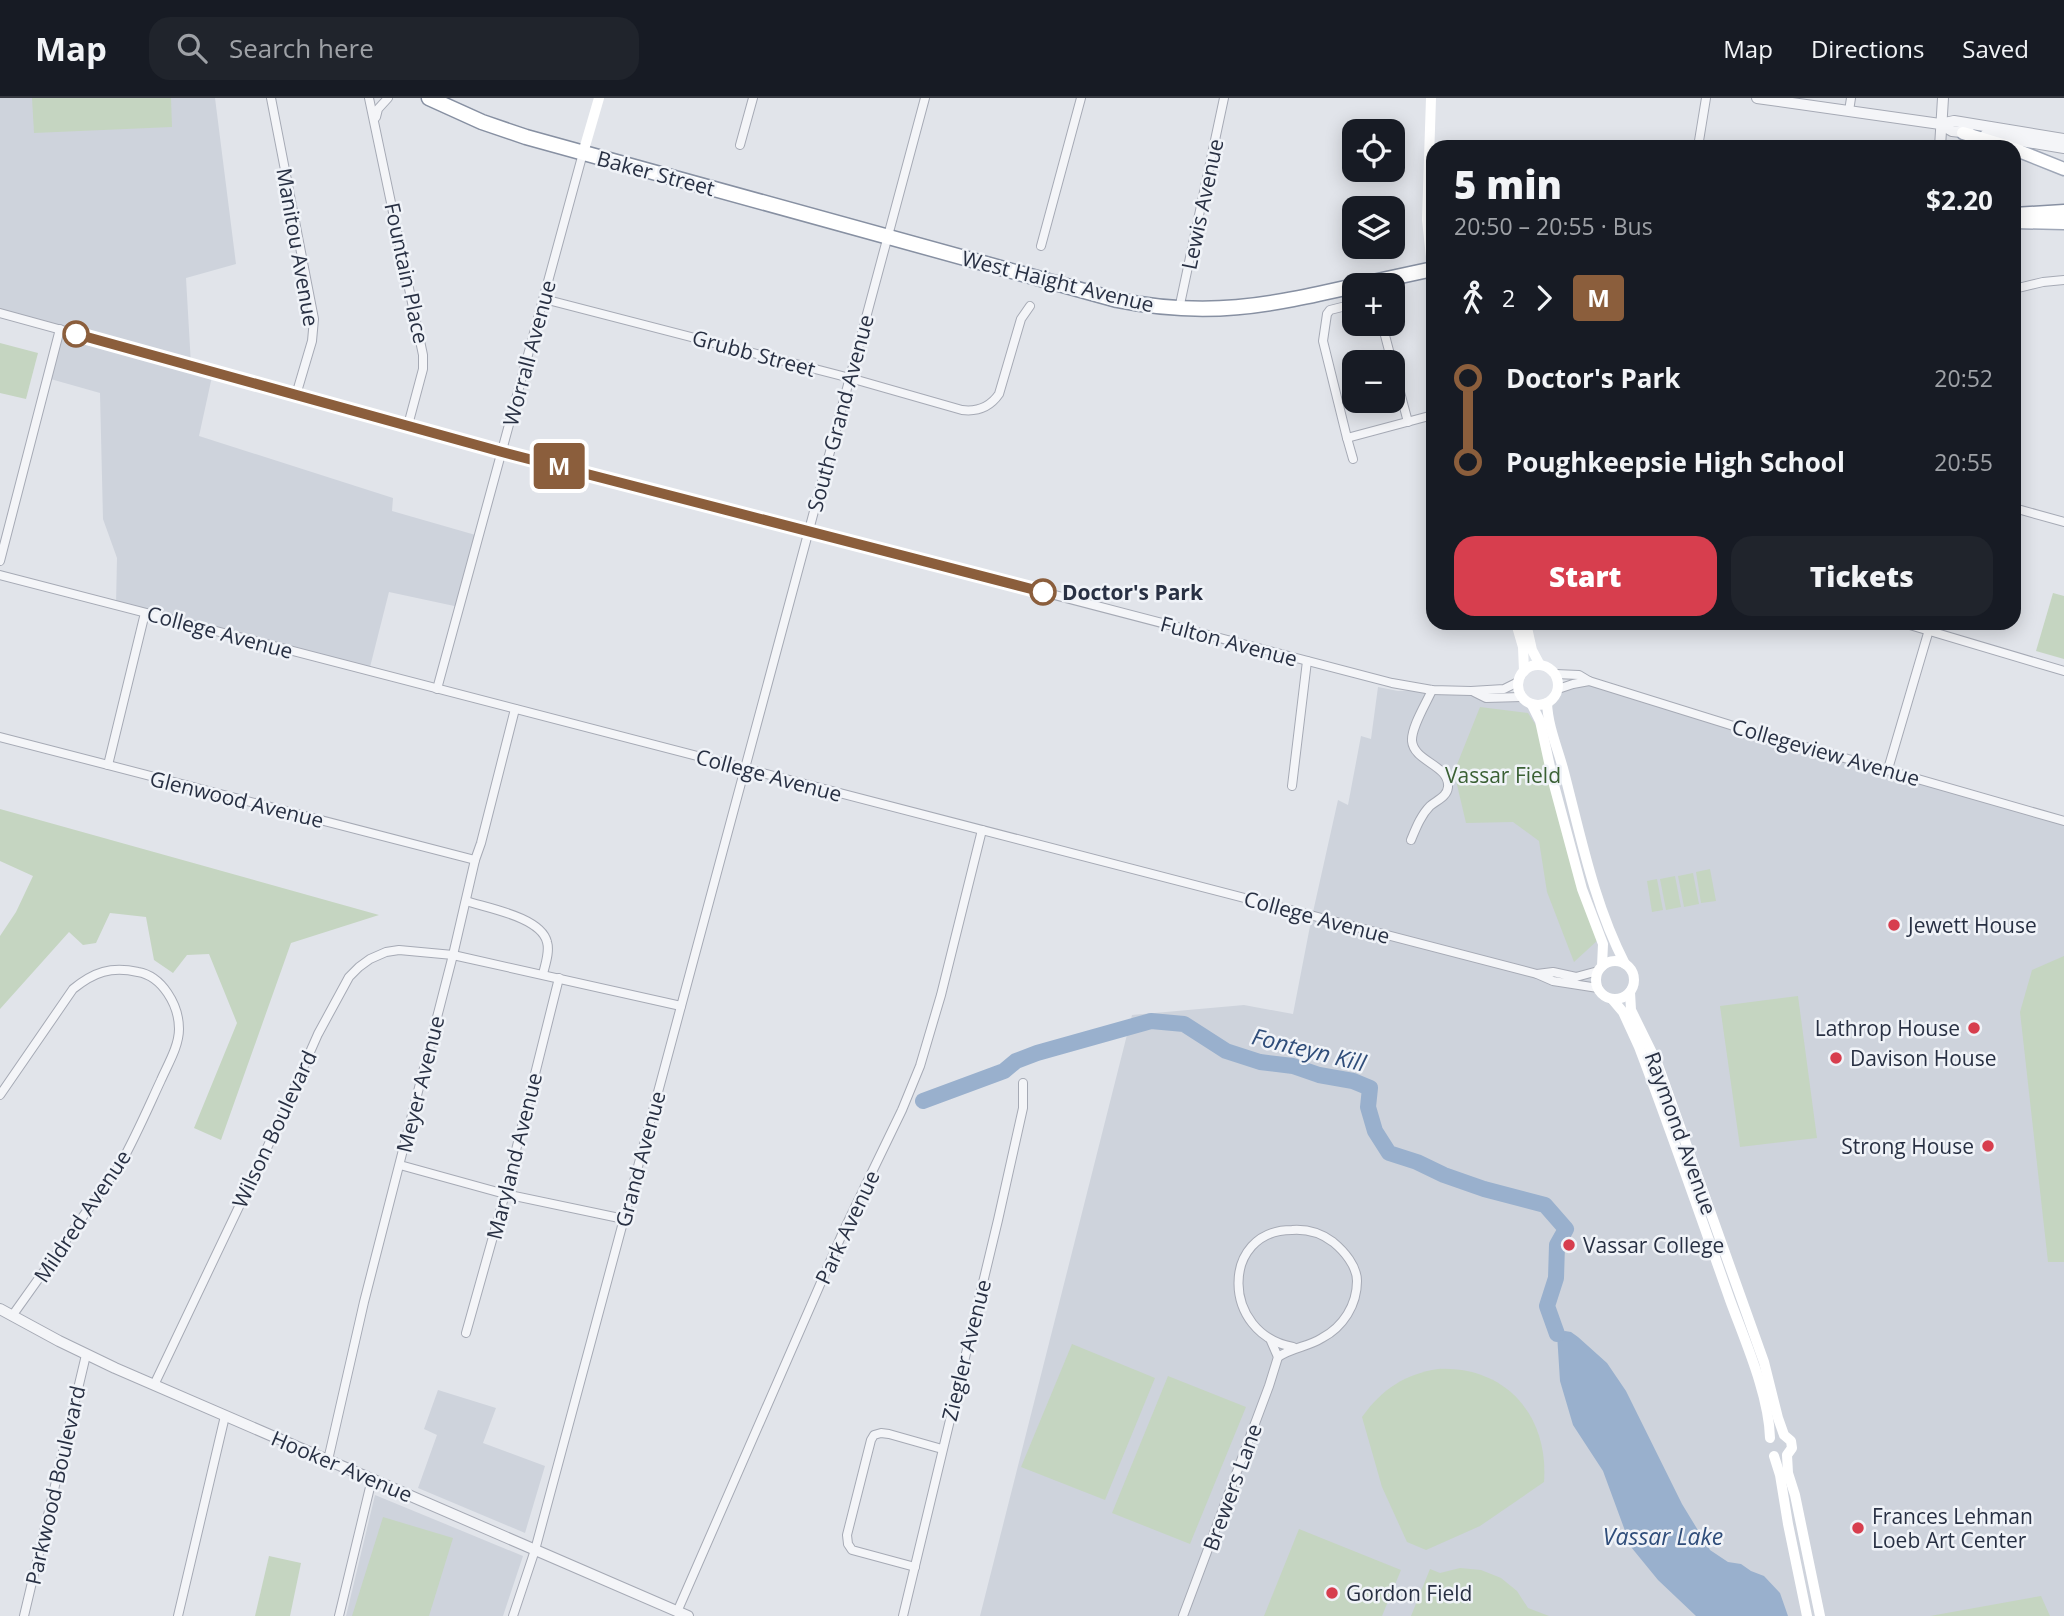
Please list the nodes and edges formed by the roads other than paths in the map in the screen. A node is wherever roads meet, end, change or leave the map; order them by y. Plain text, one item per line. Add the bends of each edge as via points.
1 (271, 98) edge
2 (369, 98) edge
3 (388, 98) edge
4 (429, 98) edge
5 (599, 98) edge
6 (753, 98) edge
7 (925, 98) edge
8 (1082, 98) edge
9 (1224, 98) edge
10 (1431, 98) edge
11 (1706, 98) edge
12 (1757, 98) edge
13 (1851, 98) edge
14 (1943, 98) edge
15 (1849, 111) junction
16 (375, 120) junction
17 (1940, 124) junction
18 (1963, 133) junction
19 (2064, 139) edge
20 (1429, 140) edge
21 (1699, 140) edge
22 (1940, 140) edge
23 (1986, 140) edge
24 (2010, 140) edge
25 (2021, 142) edge
26 (740, 145) dead end
27 (2064, 148) edge
28 (2021, 152) edge
29 (583, 153) junction
30 (2064, 169) edge
31 (2064, 212) edge
32 (2021, 215) edge
33 (2021, 222) edge
34 (2064, 223) edge
35 (887, 237) junction
36 (1041, 246) dead end
37 (1426, 272) edge
38 (1405, 277) edge
39 (2064, 280) edge
40 (2021, 287) edge
41 (1342, 289) edge
42 (544, 299) junction
43 (1030, 306) dead end
44 (1342, 307) edge
45 (1180, 309) junction
46 (0, 313) edge
47 (60, 329) junction
48 (849, 378) junction
49 (296, 395) junction
50 (1405, 411) edge
51 (1426, 417) edge
52 (1408, 422) junction
53 (408, 425) junction
54 (1347, 438) junction
55 (502, 452) junction
56 (1353, 458) dead end
57 (2021, 510) edge
58 (2064, 522) edge
59 (809, 531) junction
60 (0, 561) edge
61 (0, 575) edge
62 (145, 613) junction
63 (1519, 630) edge
64 (1528, 630) edge
65 (1929, 630) edge
66 (1939, 630) edge
67 (1307, 661) junction
68 (1540, 665) junction
69 (1524, 671) junction
70 (2064, 671) edge
71 (1555, 674) junction
72 (1590, 681) junction
73 (1518, 682) junction
74 (437, 689) junction
75 (1558, 689) junction
76 (1432, 690) junction
77 (1471, 691) junction
78 (1521, 697) junction
79 (1547, 704) junction
80 (1532, 705) junction
81 (515, 709) junction
82 (0, 737) edge
83 (108, 765) junction
84 (745, 769) junction
85 (1888, 769) junction
86 (1292, 786) dead end
87 (2064, 821) edge
88 (982, 830) junction
89 (1411, 840) dead end
90 (475, 860) junction
91 (466, 901) junction
92 (453, 955) junction
93 (1625, 964) junction
94 (1600, 968) junction
95 (542, 974) junction
96 (1537, 974) junction
97 (559, 978) junction
98 (1598, 988) junction
99 (1630, 992) junction
100 (1612, 999) junction
101 (681, 1006) junction
102 (1023, 1083) dead end
103 (0, 1095) edge
104 (400, 1165) junction
105 (505, 1194) junction
106 (624, 1219) junction
107 (0, 1309) edge
108 (12, 1316) junction
109 (466, 1333) dead end
110 (1271, 1341) junction
111 (1293, 1347) junction
112 (86, 1355) junction
113 (1278, 1357) junction
114 (154, 1385) junction
115 (225, 1416) junction
116 (1784, 1434) junction
117 (1770, 1438) junction
118 (943, 1449) junction
119 (1787, 1455) junction
120 (1774, 1456) junction
121 (328, 1460) junction
122 (372, 1479) junction
123 (535, 1550) junction
124 (915, 1567) junction
125 (665, 1611) edge
126 (682, 1614) edge
127 (24, 1616) edge
128 (178, 1616) edge
129 (339, 1616) edge
130 (513, 1616) edge
131 (903, 1616) edge
132 (1183, 1616) edge
133 (1807, 1616) edge
134 (1820, 1616) edge

1 - 49 street, Manitou Avenue via 314,319
2 - 16 street, Fountain Place
3 - 16 street
4 - 29 highway, Baker Street via 497,127
5 - 29 main road, Worrall Avenue
6 - 26 street
7 - 35 street, South Grand Avenue
8 - 36 street
9 - 45 street, Lewis Avenue
10 - 20 main road
11 - 21 street
12 - 15 street
13 - 15 street
14 - 17 street
15 - 17 street
16 - 53 street, Fountain Place via 423,355
17 - 18 street
17 - 19 street via 1954,121
17 - 22 street
18 - 23 main road
18 - 24 street
25 - 27 street
28 - 30 main road
29 - 35 highway, Baker Street
29 - 42 street, Worrall Avenue
31 - 32 highway
33 - 34 main road
35 - 45 highway, West Haight Avenue via 1110,298
35 - 48 street, South Grand Avenue
37 - 38 highway, West Haight Avenue
39 - 40 street
41 - 45 highway, West Haight Avenue via 1227,310
42 - 48 street, Grubb Street
42 - 55 street, Worrall Avenue
43 - 48 street, Grubb Street via 1021,319 999,394 982,409 962,411
44 - 54 street via 1327,314 1323,341
46 - 47 street, Fulton Avenue
47 - 49 street, Fulton Avenue
47 - 60 street
48 - 59 street, South Grand Avenue
49 - 53 street, Fulton Avenue
50 - 52 street
51 - 52 street
52 - 54 street
53 - 55 street, Fulton Avenue
54 - 56 street
55 - 59 street, Fulton Avenue
55 - 74 street, Worrall Avenue
57 - 58 street
59 - 67 street, Fulton Avenue
59 - 84 street, South Grand Avenue
61 - 62 street, College Avenue
62 - 74 street, College Avenue
62 - 83 street
63 - 69 main road
64 - 68 main road
65 - 85 street
66 - 70 street
67 - 76 street, Fulton Avenue
67 - 86 street
68 - 69 main road
68 - 71 main road
69 - 73 main road
71 - 72 street, Collegeview Avenue via 1579,675
71 - 75 main road
72 - 75 street
72 - 85 street, Collegeview Avenue
73 - 77 street, Fulton Avenue via 1504,689
73 - 78 main road
74 - 81 street, College Avenue
75 - 79 main road
76 - 77 street, Fulton Avenue
76 - 89 street via 1412,743 1448,784 1445,795 1430,806
77 - 78 street, Fulton Avenue via 1486,698
78 - 80 main road
79 - 80 main road
79 - 93 main road via 1602,913
80 - 94 main road via 1540,721 1582,889 1603,944
81 - 84 street, College Avenue
81 - 90 street, Meyer Avenue
82 - 83 street, Glenwood Avenue
83 - 90 street, Glenwood Avenue
84 - 88 street, College Avenue
84 - 101 street, Grand Avenue
85 - 87 street, Collegeview Avenue
88 - 96 street, College Avenue
88 - 126 street, Park Avenue via 920,1066 843,1232
90 - 91 street, Meyer Avenue
91 - 92 street, Meyer Avenue
91 - 95 street via 528,921 539,929 548,943
92 - 95 street, Wilson Boulevard
92 - 104 street, Meyer Avenue
92 - 114 street, Wilson Boulevard via 386,952 349,977
93 - 94 main road via 1613,961
93 - 99 main road via 1634,976
94 - 96 street, College Avenue via 1576,977
94 - 98 main road
95 - 97 street, Wilson Boulevard
96 - 98 street, College Avenue
97 - 101 street, Wilson Boulevard
97 - 105 street, Maryland Avenue
98 - 100 main road
99 - 100 main road
99 - 116 main road, Raymond Avenue via 1631,1010 1658,1065 1760,1350
100 - 117 main road, Raymond Avenue via 1639,1047 1756,1373
101 - 106 street, Grand Avenue
102 - 118 street, Ziegler Avenue via 1023,1108 1004,1195
103 - 108 street, Mildred Avenue via 73,989 86,978 123,969 143,972 169,994 177,1012 176,1047 134,1140
104 - 105 street
104 - 121 street, Meyer Avenue
105 - 106 street
105 - 109 street, Maryland Avenue
106 - 123 street, Grand Avenue
107 - 108 street, Hooker Avenue
108 - 112 street, Hooker Avenue
110 - 111 street
110 - 111 street via 1256,1330 1242,1306 1242,1263 1266,1235 1286,1230 1312,1232 1333,1242 1351,1261 1357,1275 1356,1294 1352,1307 1331,1333
110 - 113 street
111 - 113 street
112 - 114 street, Hooker Avenue
112 - 127 street, Parkwood Boulevard
113 - 132 street, Brewers Lane
114 - 115 street, Hooker Avenue
115 - 121 street, Hooker Avenue
115 - 128 street
116 - 117 main road
116 - 119 main road, Raymond Avenue via 1792,1444
117 - 120 main road, Raymond Avenue via 1768,1447
118 - 124 street, Ziegler Avenue
118 - 124 street via 874,1434 847,1535 852,1550
119 - 120 main road
119 - 134 main road, Raymond Avenue
120 - 133 main road, Raymond Avenue
121 - 122 street, Hooker Avenue
122 - 123 street, Hooker Avenue
122 - 129 street
123 - 125 street, Hooker Avenue
123 - 130 street
124 - 131 street, Ziegler Avenue
125 - 126 street, Hooker Avenue

